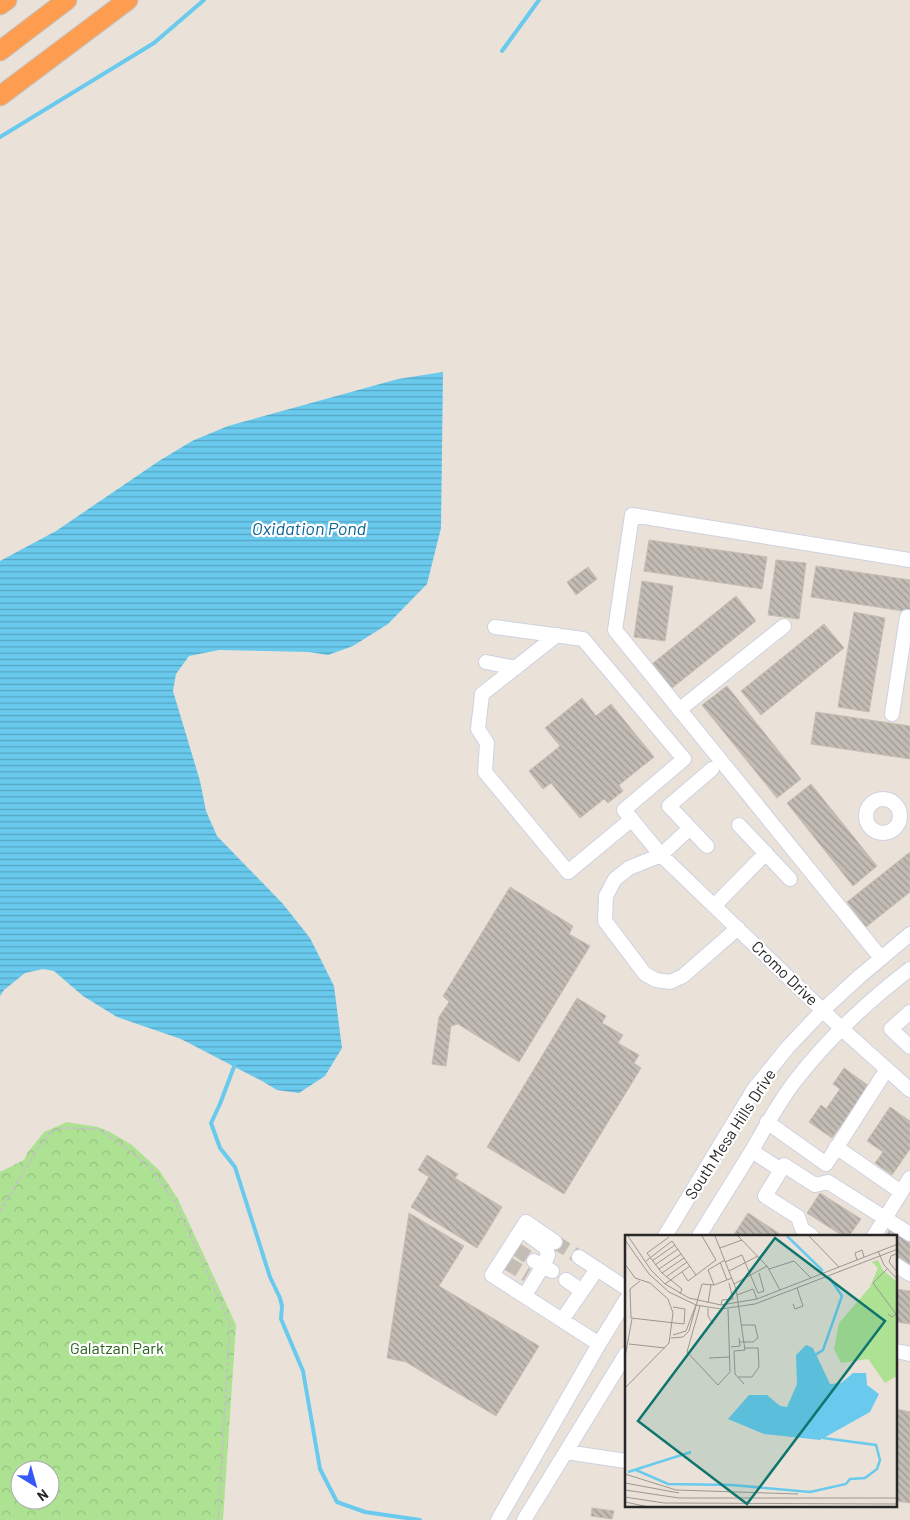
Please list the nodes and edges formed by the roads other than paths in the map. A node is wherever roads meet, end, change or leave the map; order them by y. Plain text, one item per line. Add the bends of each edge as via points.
1 (7, 0) edge
2 (66, 0) edge
3 (128, 0) edge
4 (0, 5) edge
5 (0, 51) edge
6 (0, 96) edge
7 (910, 560) edge
8 (907, 617) dead end
9 (496, 626) dead end
10 (784, 626) dead end
11 (557, 635) junction
12 (906, 648) edge
13 (486, 662) dead end
14 (516, 668) junction
15 (679, 710) junction
16 (892, 714) dead end
17 (712, 769) dead end
18 (632, 819) junction
19 (739, 825) dead end
20 (690, 828) junction
21 (707, 846) dead end
22 (766, 853) junction
23 (662, 855) junction
24 (790, 879) dead end
25 (714, 906) junction
26 (738, 928) junction
27 (910, 934) edge
28 (881, 958) junction
29 (910, 969) edge
30 (824, 1010) junction
31 (910, 1012) edge
32 (842, 1029) junction
33 (910, 1047) edge
34 (887, 1069) junction
35 (910, 1090) edge
36 (767, 1122) junction
37 (836, 1148) junction
38 (752, 1151) junction
39 (781, 1170) junction
40 (910, 1178) edge
41 (901, 1192) junction
42 (885, 1218) junction
43 (523, 1226) junction
44 (910, 1234) edge
45 (666, 1235) edge
46 (700, 1235) edge
47 (811, 1235) edge
48 (875, 1235) edge
49 (555, 1242) tunnel mouth
50 (579, 1257) tunnel mouth
51 (898, 1266) edge
52 (597, 1269) junction
53 (910, 1274) edge
54 (566, 1280) dead end
55 (625, 1287) edge
56 (582, 1290) junction
57 (525, 1295) junction
58 (625, 1302) edge
59 (562, 1320) junction
60 (599, 1344) junction
61 (625, 1356) edge
62 (566, 1452) junction
63 (625, 1462) edge
64 (498, 1520) edge
65 (524, 1520) edge

1 - 4 highway
2 - 5 highway
3 - 6 highway
7 - 15 street via 632,515 615,630
8 - 12 street
9 - 11 street
10 - 15 street
11 - 14 street
11 - 18 street via 583,639 684,759 624,810
12 - 16 street
13 - 14 street
14 - 18 street via 482,694 478,729 487,743 485,772 568,872
15 - 28 street
17 - 20 street via 669,806
18 - 23 street, Cromo Drive
19 - 22 street
20 - 21 street
20 - 23 street
22 - 24 street
22 - 25 street
23 - 25 street, Cromo Drive
23 - 26 street via 629,868 615,880 606,896 605,922 645,974 670,982 683,976
25 - 26 street, Cromo Drive
26 - 30 street, Cromo Drive
27 - 28 street, South Mesa Hills Drive
28 - 30 street, South Mesa Hills Drive
29 - 32 street, South Mesa Hills Drive
30 - 32 street, Cromo Drive
30 - 45 street, South Mesa Hills Drive via 788,1047 754,1090
31 - 33 street via 891,1029
32 - 34 street, Cromo Drive
32 - 36 street, South Mesa Hills Drive via 796,1081
34 - 35 street, Cromo Drive
34 - 37 street
36 - 37 street via 826,1164
36 - 38 street, South Mesa Hills Drive
37 - 41 street
38 - 39 street
38 - 46 street, South Mesa Hills Drive
39 - 42 street via 784,1165 815,1185 828,1182
39 - 47 street via 765,1196 798,1217 802,1229
40 - 41 street
41 - 42 street
42 - 44 street
42 - 48 street
43 - 49 street
43 - 57 street via 546,1248 548,1255 543,1266 531,1277
43 - 57 street via 514,1248 492,1275
50 - 52 street
51 - 53 street
52 - 55 street
52 - 56 street
54 - 56 street
56 - 59 street
57 - 59 street
58 - 60 street
59 - 60 street
60 - 64 street
61 - 62 street
62 - 63 street
62 - 65 street

